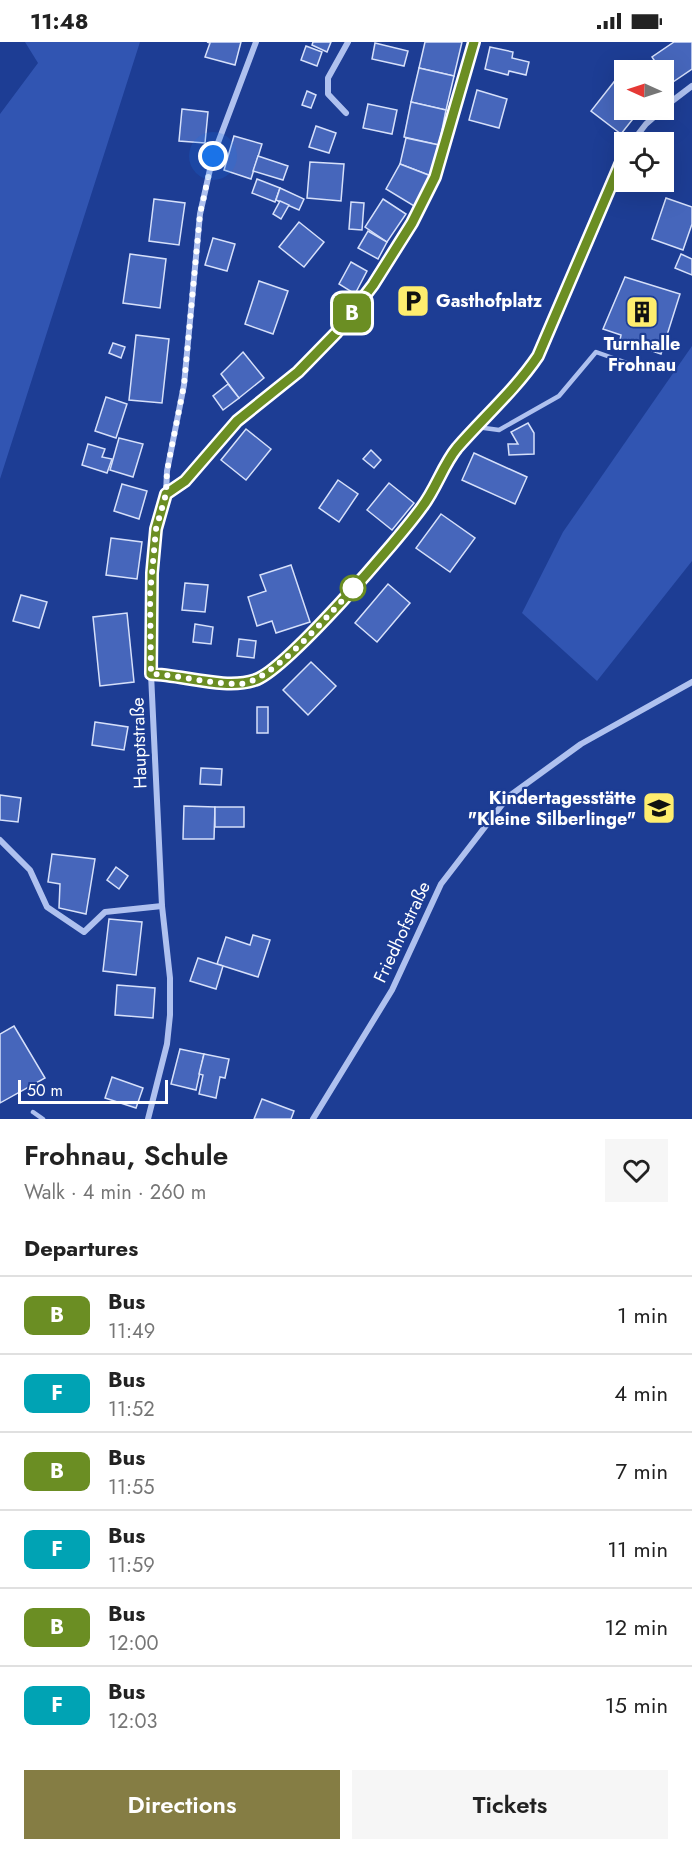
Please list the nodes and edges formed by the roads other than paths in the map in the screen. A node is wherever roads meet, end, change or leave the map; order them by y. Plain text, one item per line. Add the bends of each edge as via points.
1 (256, 42) edge
2 (348, 42) edge
3 (474, 42) edge
4 (692, 86) edge
5 (674, 100) edge
6 (346, 113) dead end
7 (650, 120) edge
8 (640, 132) edge
9 (614, 178) edge
10 (644, 369) dead end
11 (477, 427) junction
12 (166, 494) junction
13 (151, 674) junction
14 (692, 682) edge
15 (0, 840) edge
16 (162, 906) junction
17 (33, 1112) dead end
18 (43, 1119) edge
19 (148, 1119) edge
20 (313, 1119) edge

1 - 12 street, Hauptstraße via 213,156 200,214 184,385
2 - 6 street via 328,78 328,94
3 - 12 street via 435,177 373,285 337,332 298,372 237,421 185,481
4 - 5 street
7 - 8 street
9 - 11 street via 538,356 520,382
10 - 11 lane via 596,352 559,396 499,430
11 - 13 street via 456,450 423,507 356,586 275,668 258,680 239,684
12 - 13 street, Hauptstraße via 156,529 152,573
13 - 16 street, Hauptstraße
14 - 20 street, Friedhofstraße via 582,744 508,797 441,884 392,990
15 - 16 street via 30,870 47,907 84,932 105,912
16 - 19 street, Hauptstraße via 170,1015 167,1044
17 - 18 lane

